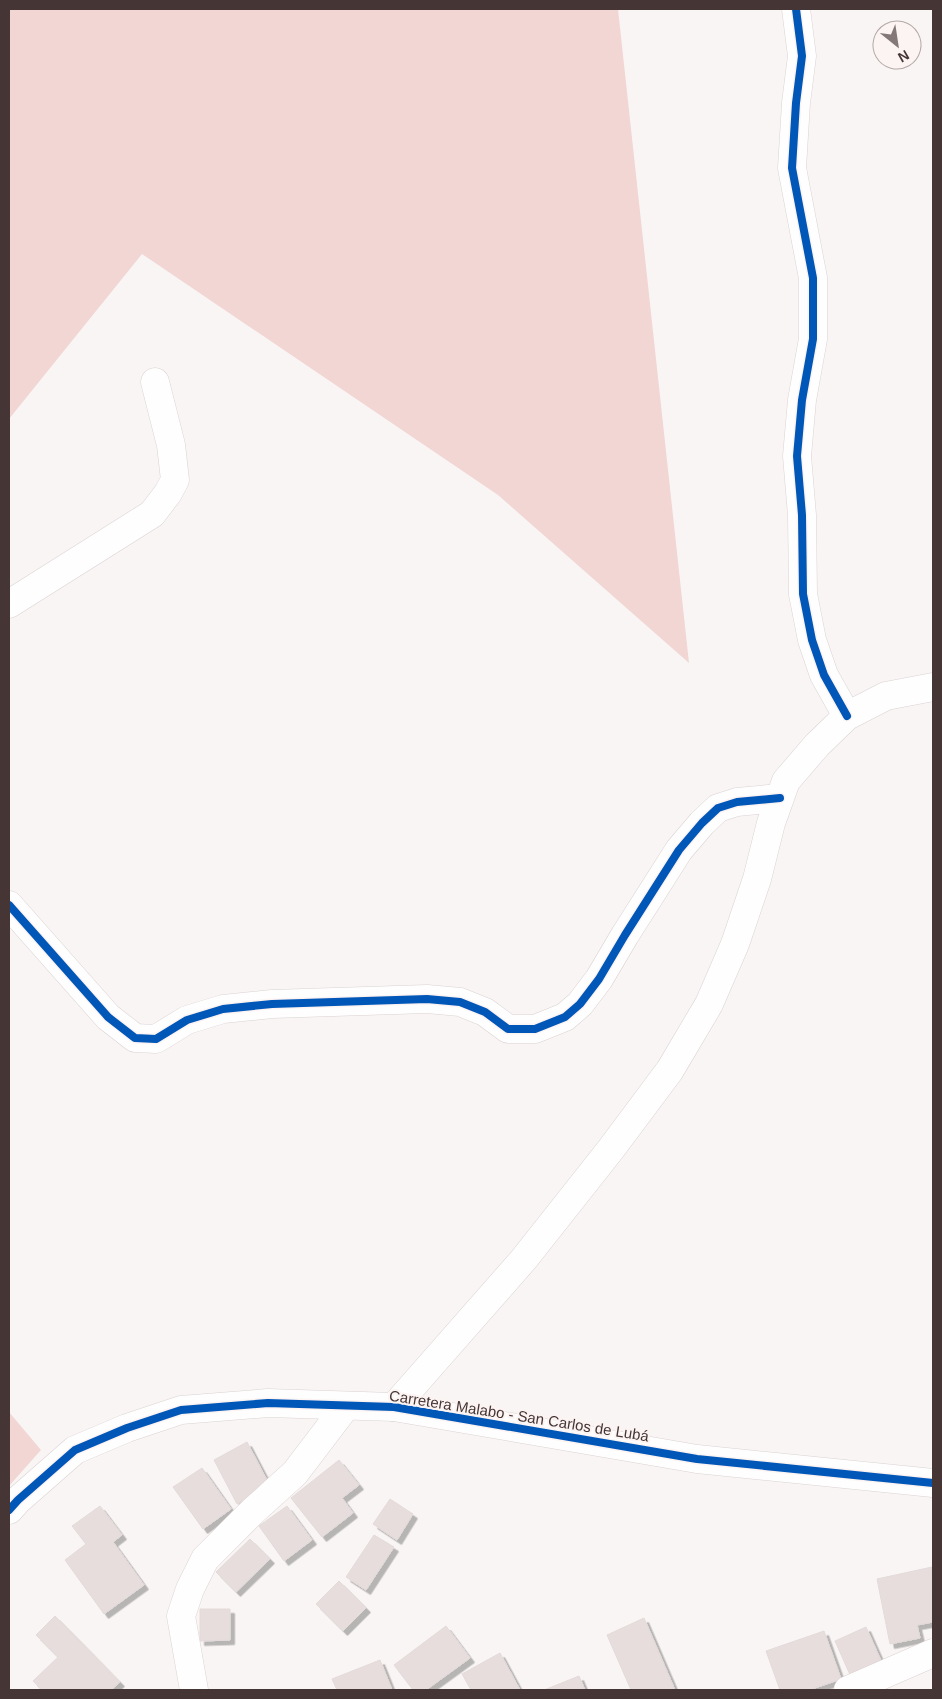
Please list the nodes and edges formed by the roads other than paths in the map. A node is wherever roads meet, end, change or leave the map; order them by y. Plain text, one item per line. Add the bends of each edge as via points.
1 (796, 9) edge
2 (155, 382) dead end
3 (9, 604) edge
4 (933, 687) edge
5 (847, 716) junction
6 (780, 798) junction
7 (9, 905) edge
8 (346, 1406) junction
9 (394, 1407) junction
10 (933, 1483) edge
11 (9, 1510) edge
12 (933, 1653) edge
13 (194, 1690) edge
14 (848, 1690) edge

1 - 5 street via 802,56 792,168 813,278 813,339 802,400 797,456 803,594 812,640 824,675
2 - 3 street via 171,445 175,480 168,493 152,514
4 - 5 street via 886,696
5 - 6 street via 816,745 786,781
6 - 7 street via 737,802 718,808 702,823 679,850 580,1004 565,1017 535,1030 508,1029 485,1012 460,1002 427,999 272,1004 223,1009 187,1020 156,1039 135,1038 108,1017
6 - 9 street via 758,879 735,944 708,1004 670,1070 524,1259
8 - 9 street, Carretera Malabo - San Carlos de Lubá
8 - 11 street, Carretera Malabo - San Carlos de Lubá via 268,1403 182,1410 75,1450
8 - 13 street via 295,1473 204,1559 181,1616
9 - 10 street, Carretera Malabo - San Carlos de Lubá via 697,1459
12 - 14 street

